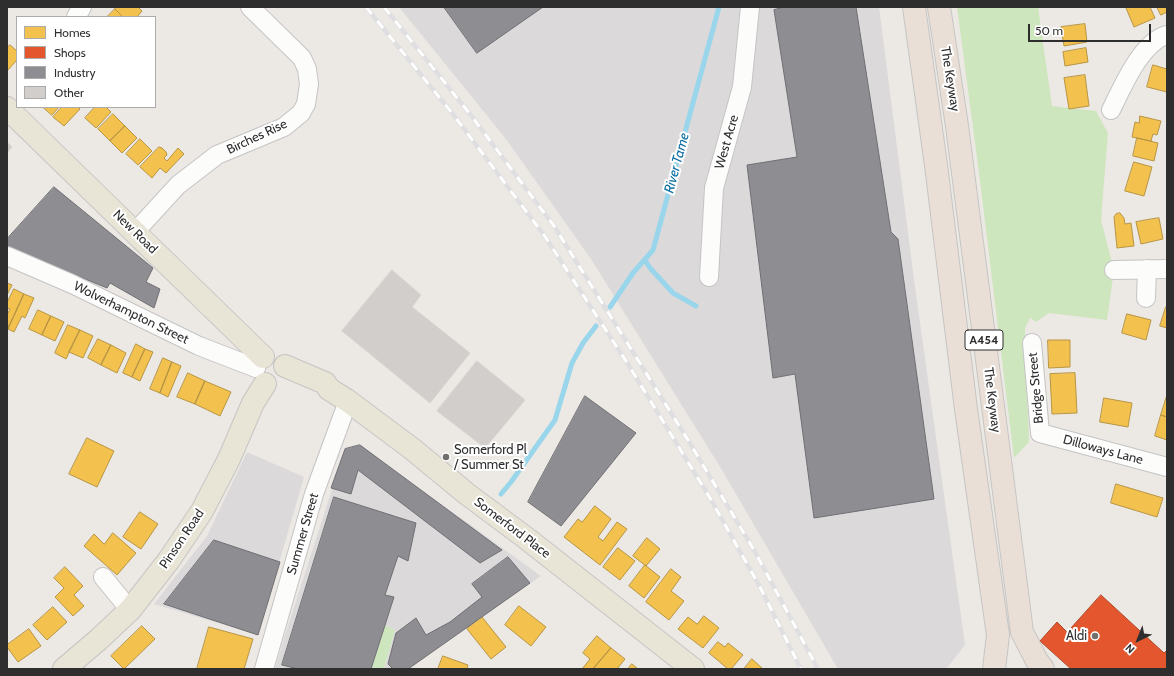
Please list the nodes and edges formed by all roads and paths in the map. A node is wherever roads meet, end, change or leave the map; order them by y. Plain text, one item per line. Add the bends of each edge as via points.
1 (82, 7) edge
2 (250, 7) edge
3 (750, 7) edge
4 (914, 7) edge
5 (938, 7) edge
6 (77, 16) edge
7 (1167, 35) edge
8 (11, 106) edge
9 (1110, 110) dead end
10 (135, 232) junction
11 (7, 256) edge
12 (1147, 269) junction
13 (1167, 269) edge
14 (1114, 270) dead end
15 (710, 277) dead end
16 (1146, 298) dead end
17 (1032, 343) dead end
18 (270, 371) junction
19 (348, 401) junction
20 (1040, 433) joint
21 (1167, 466) edge
22 (1004, 493) junction
23 (979, 497) junction
24 (103, 577) dead end
25 (130, 610) junction
26 (64, 669) edge
27 (264, 669) edge
28 (693, 669) edge
29 (994, 669) edge
30 (1043, 669) edge

1 - 6 street
2 - 10 street, Birches Rise via 302,58 309,84 306,104 301,113 284,127 217,155 178,186
3 - 15 street, West Acre via 742,87 714,188
4 - 23 highway, The Keyway / A454
5 - 22 highway, The Keyway / A454 via 957,126
7 - 9 street via 1162,36 1147,49 1132,68
8 - 10 main road, New Road
10 - 18 main road, New Road via 231,324
11 - 18 street, Wolverhampton Street via 72,284 199,346
12 - 13 street
12 - 14 street
12 - 16 street
17 - 20 street, Bridge Street
18 - 19 main road, Somerford Place via 322,392 329,389
18 - 25 main road, Pinson Road via 202,511 169,560
19 - 27 street, Summer Street via 314,494
19 - 28 main road, Somerford Place
20 - 21 street, Dilloways Lane
22 - 23 highway
22 - 30 highway, The Keyway / A454 via 1022,632
23 - 29 highway, The Keyway / A454 via 998,635
24 - 25 street
25 - 26 main road, Pinson Road

